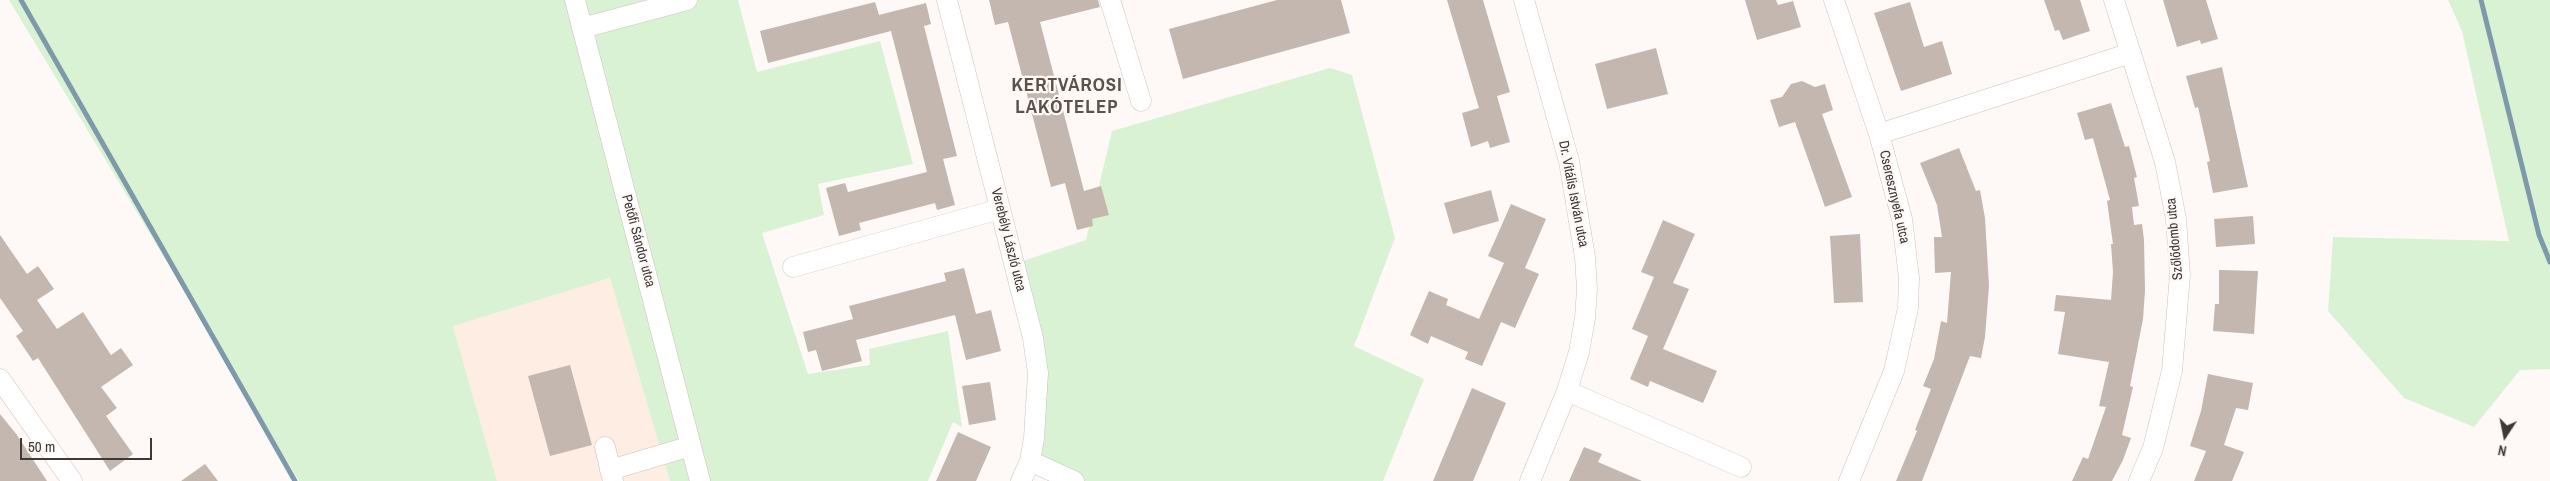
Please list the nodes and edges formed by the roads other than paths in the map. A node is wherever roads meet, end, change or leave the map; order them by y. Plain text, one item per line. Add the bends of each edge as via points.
1 (575, 0) edge
2 (685, 0) edge
3 (947, 0) edge
4 (1110, 0) edge
5 (1524, 0) edge
6 (1834, 0) edge
7 (2114, 0) edge
8 (582, 28) junction
9 (2131, 53) junction
10 (1141, 102) dead end
11 (1878, 134) junction
12 (1000, 209) junction
13 (792, 266) dead end
14 (0, 379) edge
15 (1568, 391) junction
16 (691, 446) junction
17 (605, 447) dead end
18 (1030, 462) junction
19 (1740, 467) dead end
20 (612, 476) edge
21 (72, 481) edge
22 (700, 481) edge
23 (1021, 481) edge
24 (1074, 481) edge
25 (1530, 481) edge
26 (1849, 481) edge
27 (2139, 481) edge

1 - 8 street, Petőfi Sándor utca
2 - 8 street
3 - 12 street, Verebély László utca
4 - 10 street
5 - 15 street, Dr. Vitális István utca via 1569,160 1585,257 1585,318 1580,352
6 - 11 street, Cseresznyefa utca
7 - 9 street, Szőlődomb utca
8 - 16 street, Petőfi Sándor utca
9 - 11 street
9 - 27 street, Szőlődomb utca via 2165,162 2176,219 2180,275 2172,371 2154,448
11 - 26 street, Cseresznyefa utca via 1902,219 1909,278 1908,308 1894,371
12 - 13 street
12 - 18 street, Verebély László utca via 1033,338 1038,373
14 - 21 street
15 - 19 street
15 - 25 street, Dr. Vitális István utca
16 - 20 street
16 - 22 street, Petőfi Sándor utca
17 - 20 street
18 - 23 street, Verebély László utca
18 - 24 street

